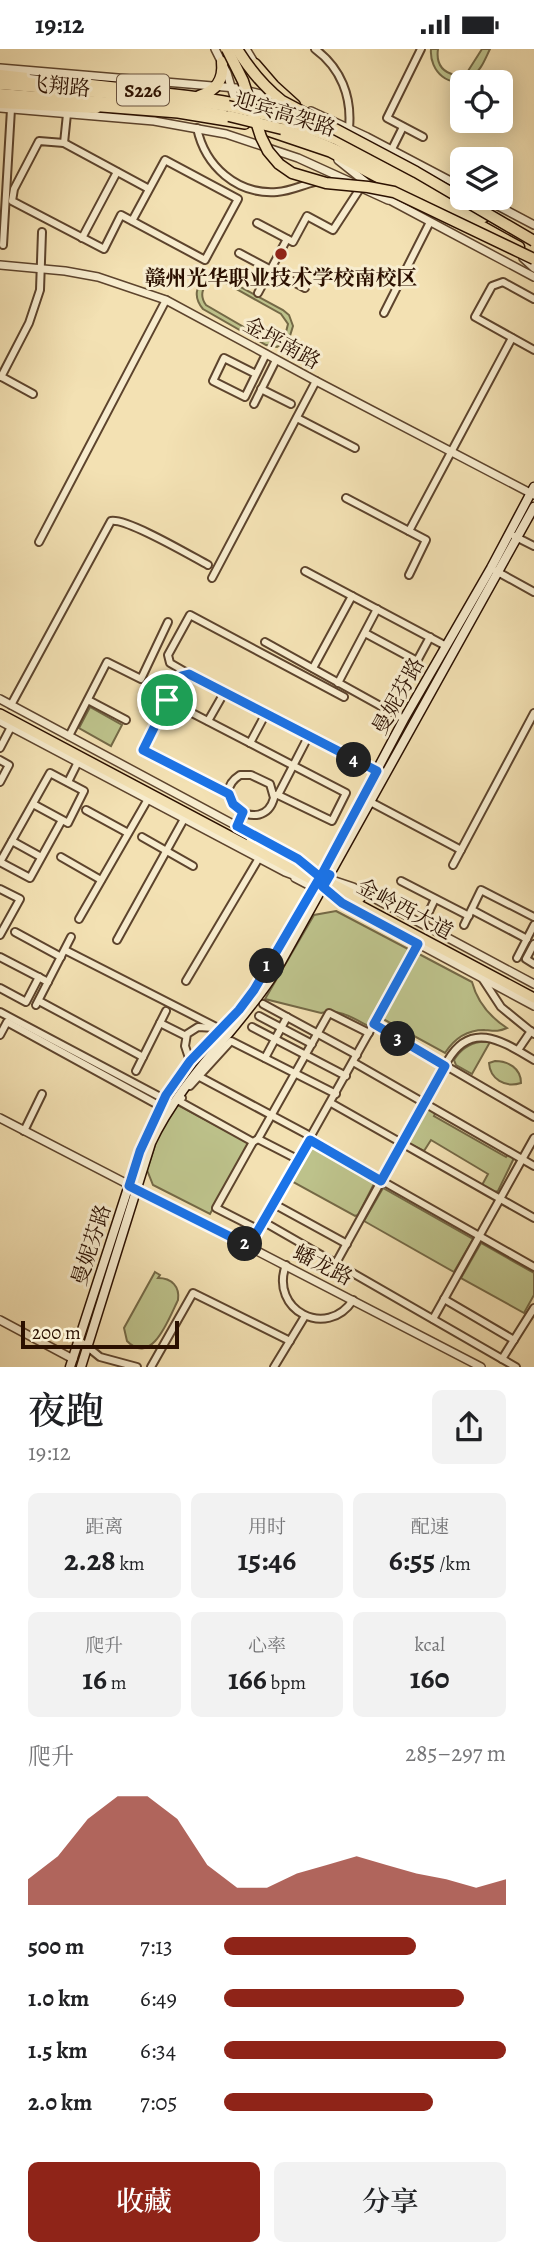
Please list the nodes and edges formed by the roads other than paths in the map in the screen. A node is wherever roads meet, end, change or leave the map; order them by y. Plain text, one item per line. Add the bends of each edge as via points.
1 (215, 49) edge
2 (227, 49) edge
3 (237, 49) edge
4 (246, 49) edge
5 (315, 49) edge
6 (421, 49) edge
7 (222, 62) junction
8 (256, 64) junction
9 (0, 68) edge
10 (0, 79) edge
11 (216, 87) junction
12 (232, 88) junction
13 (126, 89) junction
14 (266, 95) junction
15 (200, 96) junction
16 (0, 98) edge
17 (236, 102) junction
18 (293, 104) junction
19 (0, 108) edge
20 (11, 109) junction
21 (128, 109) junction
22 (272, 111) junction
23 (67, 114) junction
24 (239, 123) junction
25 (403, 127) junction
26 (197, 128) junction
27 (348, 128) junction
28 (269, 131) junction
29 (339, 134) junction
30 (423, 137) dead end
31 (64, 143) junction
32 (392, 149) junction
33 (330, 152) junction
34 (408, 158) junction
35 (117, 172) junction
36 (450, 181) edge
37 (351, 182) junction
38 (361, 187) junction
39 (149, 190) junction
40 (388, 200) junction
41 (506, 210) edge
42 (132, 221) junction
43 (430, 222) junction
44 (257, 223) dead end
45 (534, 225) edge
46 (42, 232) dead end
47 (82, 238) junction
48 (287, 239) junction
49 (533, 239) edge
50 (3, 246) dead end
51 (239, 253) dead end
52 (532, 261) edge
53 (0, 265) edge
54 (41, 268) junction
55 (271, 269) junction
56 (534, 277) edge
57 (305, 288) dead end
58 (258, 293) dead end
59 (534, 299) edge
60 (166, 300) junction
61 (384, 313) dead end
62 (513, 338) junction
63 (534, 350) edge
64 (266, 354) junction
65 (276, 360) junction
66 (256, 374) junction
67 (1, 376) edge
68 (316, 381) junction
69 (261, 389) junction
70 (33, 394) dead end
71 (254, 404) dead end
72 (291, 404) dead end
73 (297, 418) junction
74 (355, 448) dead end
75 (451, 451) junction
76 (533, 492) edge
77 (346, 498) dead end
78 (534, 507) edge
79 (409, 531) junction
80 (513, 535) junction
81 (39, 542) dead end
82 (534, 546) edge
83 (208, 565) dead end
84 (494, 570) junction
85 (305, 571) dead end
86 (409, 575) dead end
87 (212, 578) dead end
88 (534, 592) edge
89 (352, 596) junction
90 (377, 609) junction
91 (168, 622) dead end
92 (365, 633) junction
93 (430, 638) junction
94 (265, 642) dead end
95 (446, 646) junction
96 (313, 669) junction
97 (189, 674) junction
98 (338, 683) junction
99 (224, 693) junction
100 (344, 697) dead end
101 (0, 699) edge
102 (88, 700) junction
103 (167, 700) junction
104 (11, 705) junction
105 (0, 708) edge
106 (534, 713) edge
107 (0, 714) edge
108 (265, 715) junction
109 (404, 719) junction
110 (126, 720) dead end
111 (0, 721) edge
112 (208, 721) junction
113 (11, 727) junction
114 (69, 736) junction
115 (308, 737) junction
116 (250, 743) junction
117 (0, 748) edge
118 (0, 760) edge
119 (78, 762) junction
120 (293, 766) junction
121 (377, 771) junction
122 (0, 782) edge
123 (68, 782) junction
124 (229, 794) junction
125 (276, 795) junction
126 (148, 799) junction
127 (366, 800) junction
128 (33, 804) junction
129 (86, 810) dead end
130 (243, 812) junction
131 (184, 819) junction
132 (62, 820) junction
133 (237, 826) junction
134 (128, 833) junction
135 (142, 838) dead end
136 (12, 841) junction
137 (461, 850) junction
138 (166, 851) junction
139 (41, 857) junction
140 (61, 857) dead end
141 (259, 858) junction
142 (453, 865) dead end
143 (193, 866) dead end
144 (102, 880) junction
145 (401, 881) dead end
146 (322, 882) junction
147 (0, 889) edge
148 (435, 899) junction
149 (470, 913) junction
150 (534, 917) edge
151 (79, 919) dead end
152 (423, 924) junction
153 (464, 925) dead end
154 (534, 925) edge
155 (15, 932) dead end
156 (0, 935) edge
157 (71, 937) dead end
158 (527, 939) junction
159 (117, 940) dead end
160 (420, 941) junction
161 (534, 944) edge
162 (63, 953) junction
163 (0, 957) edge
164 (517, 958) dead end
165 (534, 964) edge
166 (38, 977) junction
167 (482, 978) junction
168 (186, 981) dead end
169 (48, 982) junction
170 (534, 984) edge
171 (0, 988) edge
172 (534, 992) edge
173 (534, 998) edge
174 (263, 1004) dead end
175 (534, 1006) edge
176 (166, 1011) dead end
177 (0, 1012) edge
178 (259, 1016) dead end
179 (287, 1017) junction
180 (160, 1023) junction
181 (374, 1024) junction
182 (253, 1027) dead end
183 (281, 1027) junction
184 (220, 1028) junction
185 (532, 1032) edge
186 (369, 1033) junction
187 (318, 1034) junction
188 (0, 1035) edge
189 (186, 1036) junction
190 (275, 1039) junction
191 (312, 1044) junction
192 (517, 1050) junction
193 (306, 1054) junction
194 (357, 1055) junction
195 (143, 1057) junction
196 (265, 1058) junction
197 (534, 1060) edge
198 (190, 1061) junction
199 (353, 1062) junction
200 (445, 1066) junction
201 (136, 1071) dead end
202 (295, 1073) junction
203 (198, 1076) junction
204 (346, 1076) junction
205 (42, 1094) dead end
206 (336, 1094) junction
207 (162, 1103) junction
208 (331, 1103) junction
209 (424, 1103) junction
210 (271, 1115) junction
211 (534, 1117) edge
212 (0, 1118) edge
213 (24, 1131) junction
214 (534, 1138) edge
215 (311, 1139) junction
216 (256, 1140) junction
217 (402, 1143) junction
218 (522, 1159) junction
219 (299, 1160) junction
220 (534, 1166) edge
221 (381, 1181) junction
222 (133, 1188) junction
223 (500, 1199) junction
224 (274, 1203) junction
225 (534, 1218) edge
226 (264, 1222) junction
227 (258, 1230) junction
228 (480, 1237) junction
229 (347, 1244) junction
230 (249, 1246) junction
231 (336, 1263) junction
232 (286, 1265) junction
233 (534, 1267) edge
234 (444, 1299) junction
235 (353, 1300) junction
236 (534, 1308) edge
237 (306, 1316) junction
238 (433, 1319) junction
239 (0, 1320) edge
240 (514, 1340) junction
241 (79, 1341) junction
242 (290, 1341) junction
243 (87, 1347) junction
244 (502, 1359) junction
245 (72, 1363) edge
246 (471, 1365) edge
247 (81, 1367) edge
248 (137, 1367) edge
249 (151, 1367) edge
250 (274, 1367) edge
251 (481, 1367) edge
252 (516, 1367) edge

1 - 7 street
2 - 52 highway, bridge via 261,137 279,164 308,179 394,193
3 - 49 highway, bridge via 254,75 282,101
4 - 8 street
5 - 27 street via 343,82 349,104
6 - 25 street via 387,118
7 - 11 highway
7 - 12 street
8 - 14 street via 264,77
8 - 18 highway
9 - 11 street
10 - 13 main road, 飞翔路 / S226
10 - 13 highway
10 - 49 highway, 迎宾高架路, bridge via 228,106 283,119 380,160
11 - 12 street
11 - 15 highway
12 - 14 street
12 - 17 street
13 - 15 main road, 飞翔路 / S226
14 - 18 street
14 - 22 street
15 - 17 main road, 飞翔路 / S226
16 - 21 main road, 飞翔路 / S226
16 - 21 highway via 39,106
16 - 52 highway, 迎宾高架路, bridge via 178,108 270,126 376,168
17 - 22 main road, 飞翔路 / S226
17 - 24 street
18 - 27 street
18 - 29 highway
19 - 20 street
20 - 23 street
20 - 50 street
21 - 24 main road, 飞翔路 / S226
22 - 28 street
22 - 29 main road, 飞翔路 / S226
23 - 26 street
23 - 31 street
24 - 28 main road, 飞翔路 / S226
25 - 30 street
25 - 32 street
26 - 37 street via 241,138
26 - 37 street via 217,169 250,189 281,192 320,181
27 - 32 street
28 - 33 main road, 飞翔路 / S226
29 - 34 street
29 - 49 main road, S226
31 - 35 street
31 - 47 street via 39,141 13,189 12,201
32 - 34 street
33 - 40 street
33 - 52 main road, S226
34 - 36 street
35 - 39 street
35 - 47 street
37 - 38 street
38 - 40 street
38 - 48 street via 333,230 307,216 293,242
39 - 42 street
39 - 42 street via 165,160 237,199 205,260
40 - 43 street
41 - 45 street
42 - 47 street via 121,215 104,249
43 - 56 street
43 - 61 street
44 - 48 street
46 - 54 street
48 - 55 street
51 - 55 street
53 - 54 street, 金坪南路
54 - 60 street, 金坪南路 via 98,277
54 - 67 street via 40,290 29,323
55 - 57 street
55 - 58 street
59 - 62 street via 503,282 492,286 475,317
60 - 64 street, 金坪南路
60 - 81 street
62 - 63 street
62 - 75 street
64 - 65 street, 金坪南路
64 - 66 street
65 - 68 street, 金坪南路
65 - 69 street
66 - 66 street via 245,397 213,381 224,358
67 - 70 street
68 - 73 street
68 - 75 street, 金坪南路
69 - 71 street
69 - 72 street
73 - 74 street
73 - 87 street
75 - 76 street, 金坪南路
75 - 79 street
76 - 80 main road, 曼妮芬路
77 - 79 street
78 - 80 main road, 曼妮芬路
79 - 86 street via 426,540
80 - 82 street
80 - 84 main road, 曼妮芬路
83 - 104 street via 148,533 111,521
84 - 88 street
84 - 95 main road, 曼妮芬路
84 - 127 main road, 曼妮芬路
85 - 89 street
89 - 90 street
89 - 96 street
90 - 92 street
90 - 93 street
91 - 102 street via 141,679 107,662
92 - 93 street via 417,661
92 - 98 street
93 - 95 street
94 - 96 street
95 - 109 main road, 曼妮芬路
96 - 98 street
97 - 99 street
97 - 100 street via 170,663 168,655 190,615
97 - 103 street via 178,679
98 - 109 street
99 - 108 street
99 - 112 street
101 - 104 street
102 - 110 street
102 - 114 street
103 - 112 street
103 - 124 street via 143,750
104 - 114 street
105 - 146 main road, 金岭西大道
106 - 137 street
107 - 146 main road, 金岭西大道
108 - 115 street
108 - 116 street
109 - 121 main road, 曼妮芬路
111 - 113 street
112 - 116 street
113 - 117 street
113 - 119 street
114 - 133 street
115 - 120 street
115 - 121 street
116 - 120 street
118 - 122 street via 9,765
119 - 123 street
119 - 126 street
120 - 125 street
120 - 125 street via 346,793 332,821
121 - 127 main road, 曼妮芬路
123 - 128 street via 50,773
123 - 132 street via 84,790 68,823
124 - 125 street via 234,780 247,774 267,781
124 - 130 street
125 - 130 street via 264,813
126 - 131 street
126 - 134 street
127 - 137 street
127 - 146 main road, 曼妮芬路
128 - 132 street
128 - 136 street
129 - 134 street
130 - 133 street
131 - 138 street
131 - 141 street
132 - 139 street
133 - 146 street via 298,859
134 - 144 street
135 - 138 street
136 - 139 street
136 - 139 street via 0,862 30,878
137 - 142 street
138 - 143 street
138 - 159 street
140 - 144 street
141 - 146 street via 285,872
141 - 168 street
144 - 151 street
145 - 148 street
146 - 152 street via 353,887
146 - 160 main road, 金岭西大道
146 - 160 street via 342,903
146 - 172 main road, 金岭西大道
146 - 184 main road, 曼妮芬路 via 254,990
146 - 222 main road, 曼妮芬路 via 259,998 163,1117
147 - 156 street via 20,899
148 - 149 street
148 - 152 street
149 - 150 street via 481,890
149 - 153 street
149 - 158 street
152 - 170 street
154 - 158 street
155 - 162 street
157 - 162 street
158 - 164 street
160 - 167 street
160 - 173 main road, 金岭西大道
160 - 181 street
161 - 165 street via 526,959
162 - 169 street
162 - 184 street
163 - 166 street
166 - 169 street
166 - 171 street via 26,1002
167 - 175 street
167 - 185 street via 501,1007
169 - 195 street via 38,1003
174 - 179 street
176 - 180 street
177 - 207 street
178 - 183 street
179 - 183 street
179 - 187 street
180 - 189 street
180 - 195 street
181 - 186 street
181 - 200 street
182 - 190 street
183 - 190 street
183 - 191 street
184 - 189 street via 198,1027
184 - 198 main road, 曼妮芬路
185 - 192 street
186 - 187 street via 329,1013
186 - 194 street
187 - 191 street
187 - 194 street
188 - 207 street via 7,1022
189 - 198 street
190 - 193 street
190 - 196 street
191 - 193 street
192 - 197 street
192 - 200 street via 499,1040 477,1038 458,1047
193 - 202 street
193 - 204 street
194 - 199 street
195 - 201 street
196 - 202 street
196 - 203 street via 231,1041
198 - 207 main road, 曼妮芬路
199 - 204 street
199 - 209 street
200 - 209 street
200 - 211 street
202 - 206 street
202 - 210 street
203 - 210 street
203 - 216 street via 179,1101
204 - 206 street
205 - 213 street
206 - 208 street
207 - 222 main road, 曼妮芬路 via 140,1151
208 - 215 street
208 - 217 street
209 - 217 street
209 - 218 street
210 - 215 street
210 - 216 street
212 - 213 street, 蟠龙路
213 - 222 street, 蟠龙路
214 - 218 street
215 - 219 street
215 - 221 street
216 - 219 street
216 - 227 street via 216,1208
217 - 221 street
217 - 223 street
218 - 220 street
218 - 223 street
219 - 224 street
221 - 228 street
221 - 229 street
222 - 230 street, 蟠龙路
222 - 241 main road, 曼妮芬路
222 - 243 main road, 曼妮芬路
223 - 225 street
223 - 228 street
224 - 226 street
224 - 229 street
226 - 227 street
226 - 231 street
227 - 230 street
228 - 233 street
228 - 234 street
229 - 231 street
230 - 232 street, 蟠龙路
231 - 238 street
232 - 235 street, 蟠龙路
232 - 237 street via 282,1280 285,1296
234 - 238 street
234 - 240 street
235 - 237 street via 334,1317
235 - 246 street, 蟠龙路
236 - 240 street
237 - 242 street
238 - 244 street
239 - 245 street
240 - 244 street
241 - 243 street
241 - 245 main road, 曼妮芬路
242 - 249 street via 193,1293
242 - 250 street
243 - 247 main road, 曼妮芬路
243 - 248 street via 100,1357
244 - 252 street
246 - 251 street, 蟠龙路

